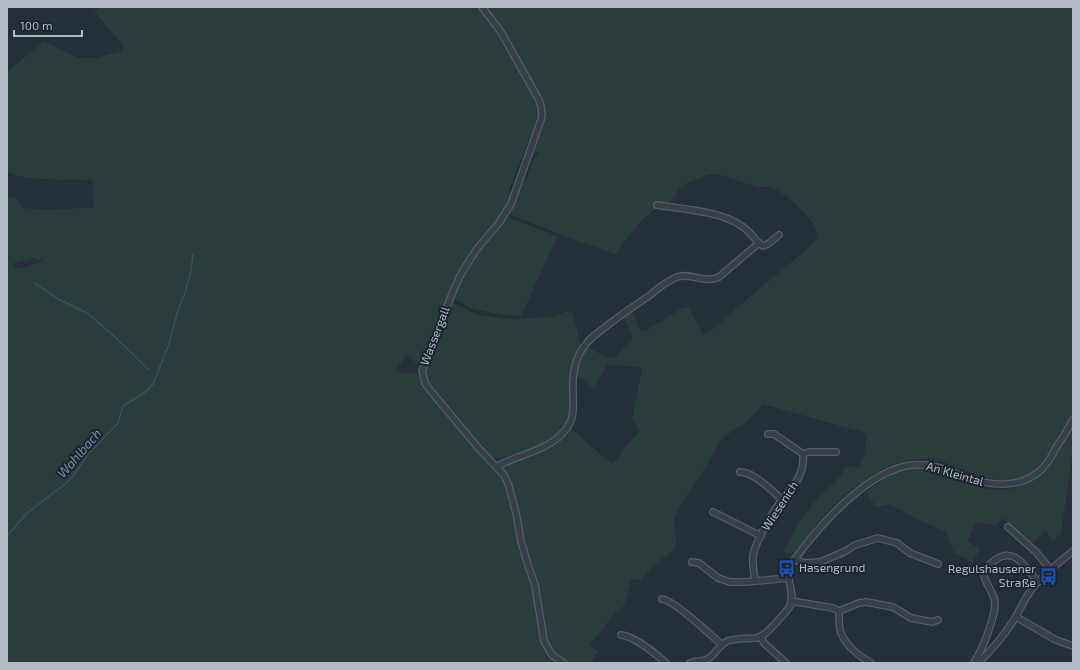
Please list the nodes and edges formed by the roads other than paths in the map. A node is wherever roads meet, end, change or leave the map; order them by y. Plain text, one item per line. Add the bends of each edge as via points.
1 (482, 7) edge
2 (657, 205) dead end
3 (780, 235) dead end
4 (759, 243) junction
5 (1073, 420) edge
6 (768, 434) dead end
7 (836, 452) dead end
8 (803, 454) junction
9 (496, 467) junction
10 (740, 472) dead end
11 (782, 500) junction
12 (713, 512) dead end
13 (1008, 527) dead end
14 (761, 536) junction
15 (1073, 551) edge
16 (795, 559) junction
17 (692, 562) dead end
18 (938, 564) dead end
19 (1051, 570) junction
20 (789, 578) junction
21 (755, 580) junction
22 (1038, 582) junction
23 (662, 599) dead end
24 (791, 601) junction
25 (839, 611) junction
26 (1016, 617) junction
27 (938, 620) dead end
28 (621, 635) dead end
29 (761, 637) junction
30 (722, 645) junction
31 (1073, 646) edge
32 (564, 663) edge
33 (666, 663) edge
34 (690, 663) edge
35 (786, 663) edge
36 (871, 663) edge
37 (974, 663) edge
38 (978, 663) edge

1 - 9 street, Wassergall via 501,32 539,100 542,115 511,204 461,274 422,371 430,390
2 - 4 street via 698,211 731,220 744,227
3 - 4 street via 763,246
4 - 9 street via 719,277 708,280 688,276 677,277 592,338 584,345 576,364 570,424 550,444
5 - 16 street, An Kleintal via 1042,469 1023,481 1009,485 989,484 944,469 919,464 884,473 842,506
6 - 8 street via 774,434
7 - 8 street
8 - 11 street, Wiesenich via 798,479
9 - 32 street, Wassergall via 504,475 512,494 521,541 535,585 544,641 552,655
10 - 11 street via 756,478
11 - 14 street, Wiesenich
12 - 14 street
13 - 19 street via 1036,552
14 - 21 street, Wiesenich via 754,556
15 - 19 street
16 - 18 street via 805,563 820,562 855,545 878,538 897,543 910,553
16 - 20 street via 789,568
17 - 21 street via 698,563 724,581
19 - 22 street
20 - 21 street
20 - 24 street
22 - 26 street
22 - 37 street via 1018,559 1011,555 1002,556 986,569 984,575 995,606 983,646
23 - 30 street via 689,616
24 - 25 street
24 - 29 street via 786,612
25 - 27 street via 866,602 893,607 911,618 932,622
25 - 36 street via 840,629 844,639
26 - 31 street via 1056,640
26 - 38 street via 998,643
28 - 33 street via 654,652
29 - 30 street via 730,640
29 - 35 street
30 - 34 street via 709,658

